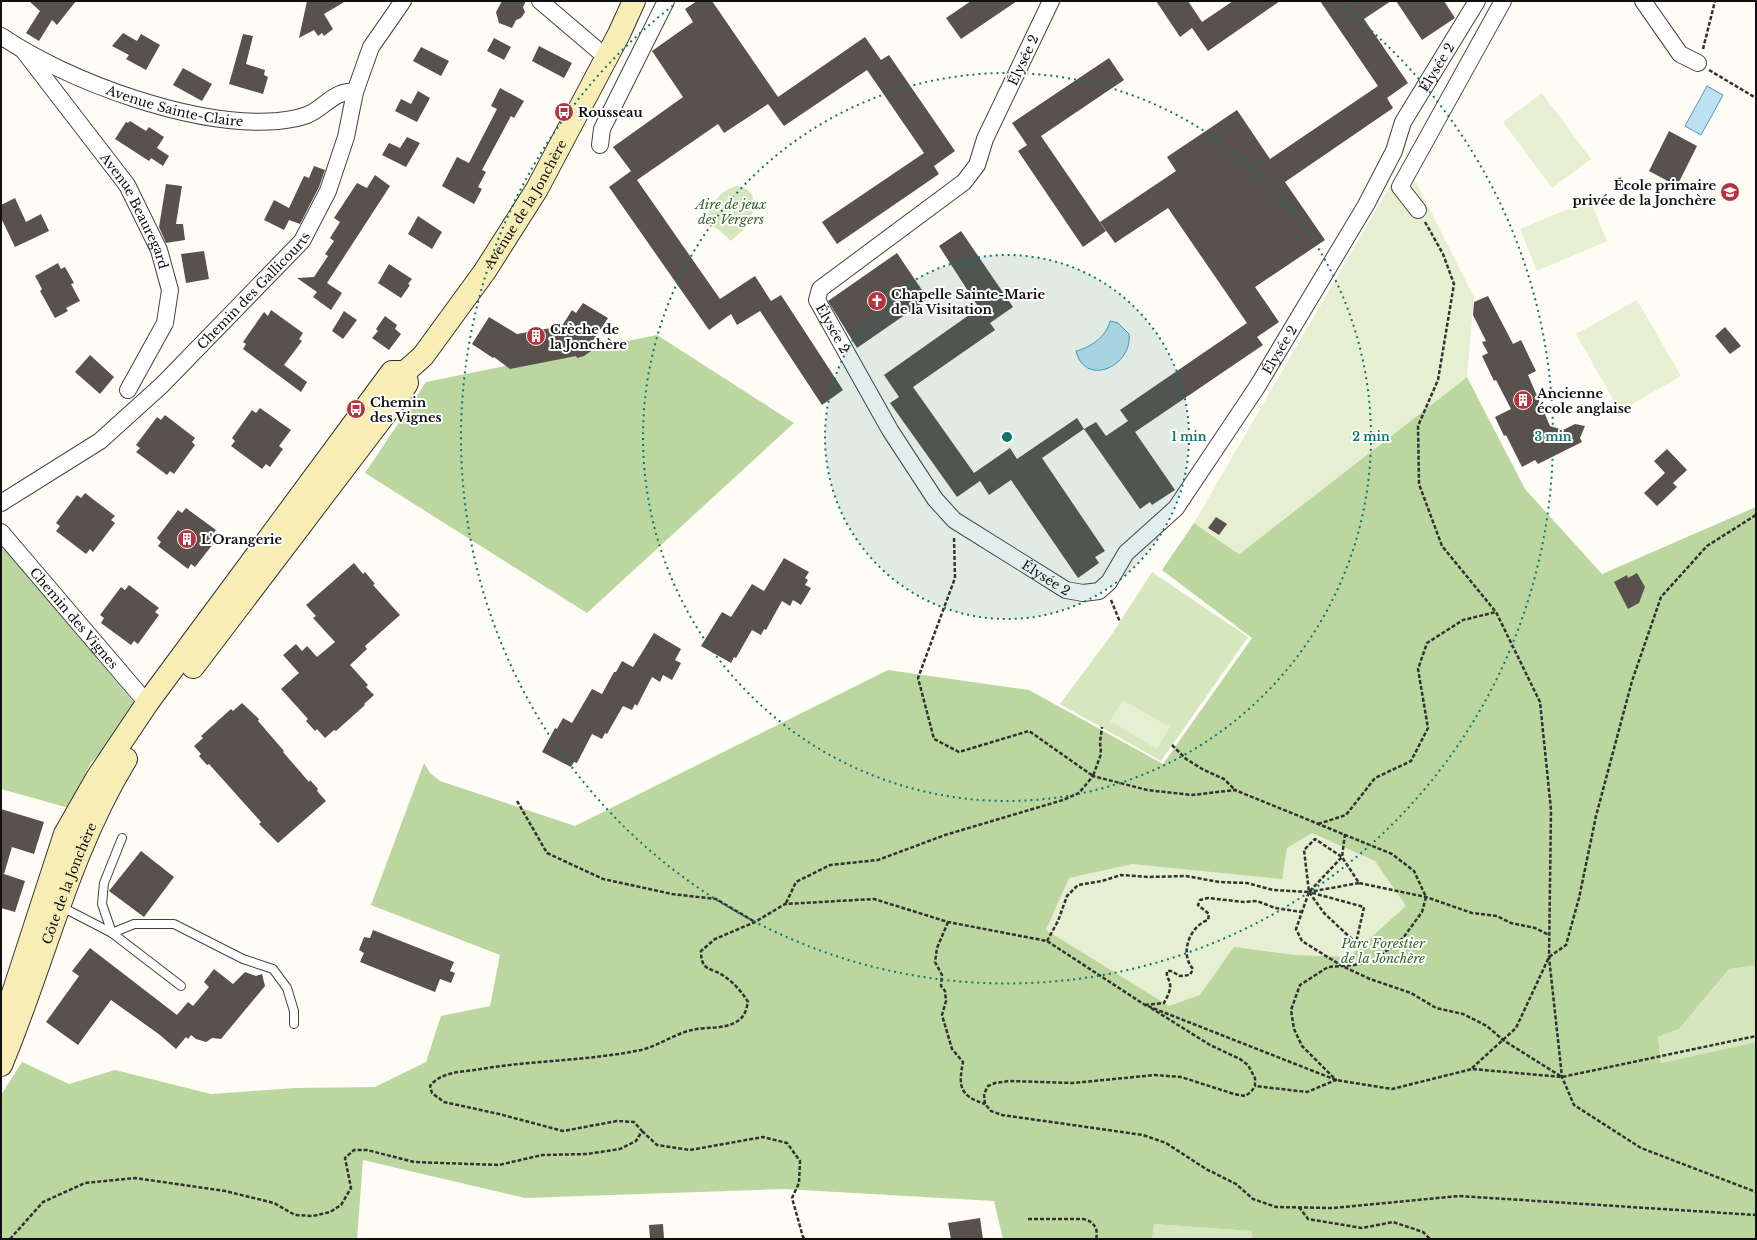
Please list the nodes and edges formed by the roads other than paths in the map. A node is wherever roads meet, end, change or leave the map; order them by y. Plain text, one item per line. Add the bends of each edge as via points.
1 (403, 1) edge
2 (540, 1) edge
3 (634, 1) edge
4 (666, 1) edge
5 (1051, 1) edge
6 (1477, 1) edge
7 (1503, 1) edge
8 (1643, 1) edge
9 (1, 36) edge
10 (23, 50) junction
11 (606, 58) junction
12 (1698, 63) road end
13 (65, 71) junction
14 (52, 88) junction
15 (355, 92) junction
16 (600, 145) dead end
17 (1418, 210) road end
18 (405, 372) junction
19 (128, 390) dead end
20 (325, 462) joint
21 (1, 503) edge
22 (1, 532) edge
23 (154, 707) junction
24 (122, 838) dead end
25 (52, 902) junction
26 (112, 933) junction
27 (181, 986) dead end
28 (7, 1016) edge
29 (294, 1024) dead end
30 (1, 1065) edge

1 - 15 street, Chemin des Gallicourts via 371,47
2 - 11 street
3 - 11 street, Avenue de la Jonchère
4 - 16 street via 602,129
5 - 6 street, Élysée 2 via 985,138 977,165 964,182 820,289 817,300 890,430 935,499 954,520 1066,590 1083,593 1100,591 1109,582 1126,554 1176,508 1257,386 1366,205 1394,151 1403,122
7 - 17 street via 1400,187
8 - 12 street via 1680,54
9 - 10 street, Avenue Sainte-Claire
10 - 13 street, Avenue Sainte-Claire
10 - 14 street, Avenue Beauregard
11 - 18 street, Avenue de la Jonchère via 533,195 485,271 422,356
13 - 14 street
13 - 15 street, Avenue Sainte-Claire via 150,104 235,121 278,121 308,114 344,91
14 - 19 street, Avenue Beauregard via 127,185 159,250 170,290 165,323
15 - 21 street, Chemin des Gallicourts via 346,137 328,191 302,241 162,385 100,441
18 - 20 street, Avenue de la Jonchère via 392,372
18 - 23 street, Côte de la Jonchère via 407,383 327,490
20 - 23 street, Côte de la Jonchère
22 - 23 street, Chemin des Vignes via 140,695
23 - 25 street, Côte de la Jonchère via 97,778 65,834
24 - 26 lane via 104,884 102,904
25 - 26 lane
25 - 28 street, Côte de la Jonchère
26 - 27 lane
26 - 29 lane via 134,924 174,924 243,959 273,969 287,988 294,1011
28 - 30 street, Côte de la Jonchère

